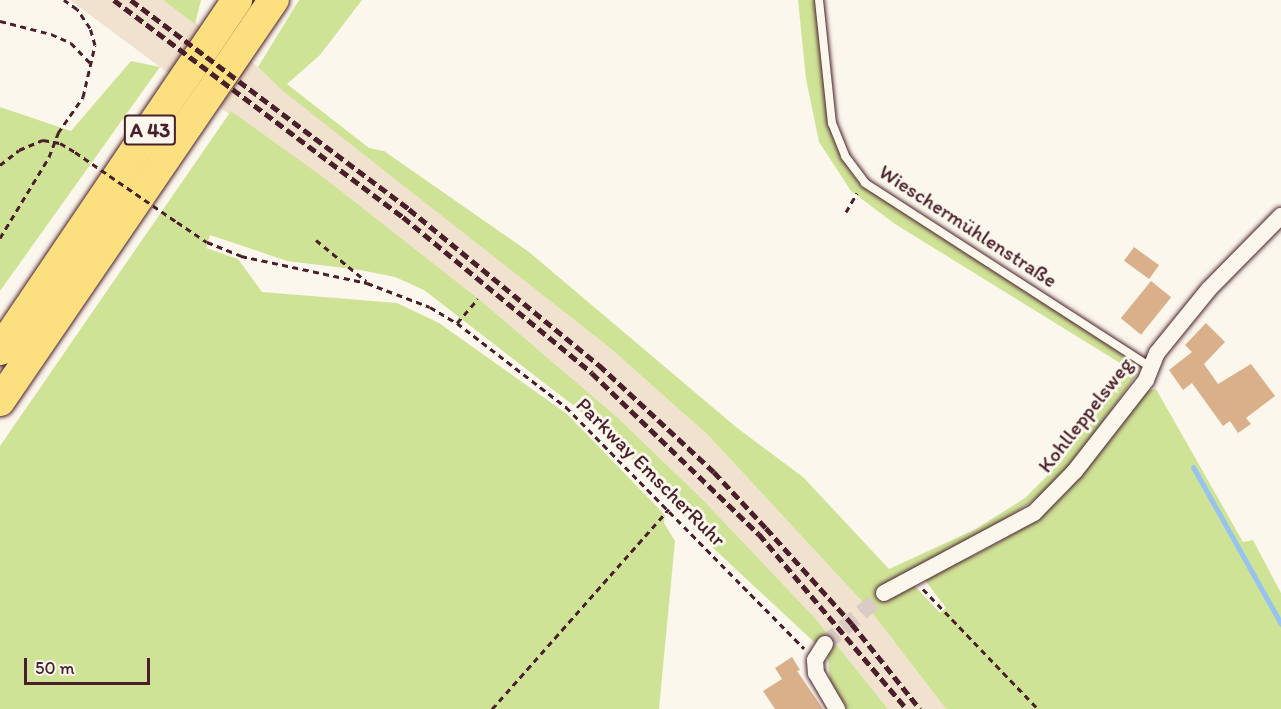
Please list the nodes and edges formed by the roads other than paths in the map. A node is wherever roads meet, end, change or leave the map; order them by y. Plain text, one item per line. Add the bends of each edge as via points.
1 (237, 0) edge
2 (274, 0) edge
3 (819, 0) edge
4 (1281, 216) edge
5 (0, 350) edge
6 (1152, 368) junction
7 (0, 401) edge
8 (884, 593) tunnel mouth
9 (825, 644) tunnel mouth
10 (837, 709) edge

1 - 5 highway, A 43
2 - 7 highway, A 43
3 - 6 lane, Wieschermühlenstraße via 832,123 844,156 865,183
4 - 6 street, Kohlleppelsweg via 1209,289 1157,353
6 - 8 street, Kohlleppelsweg via 1075,471 1034,513
9 - 10 street via 815,660 823,688

